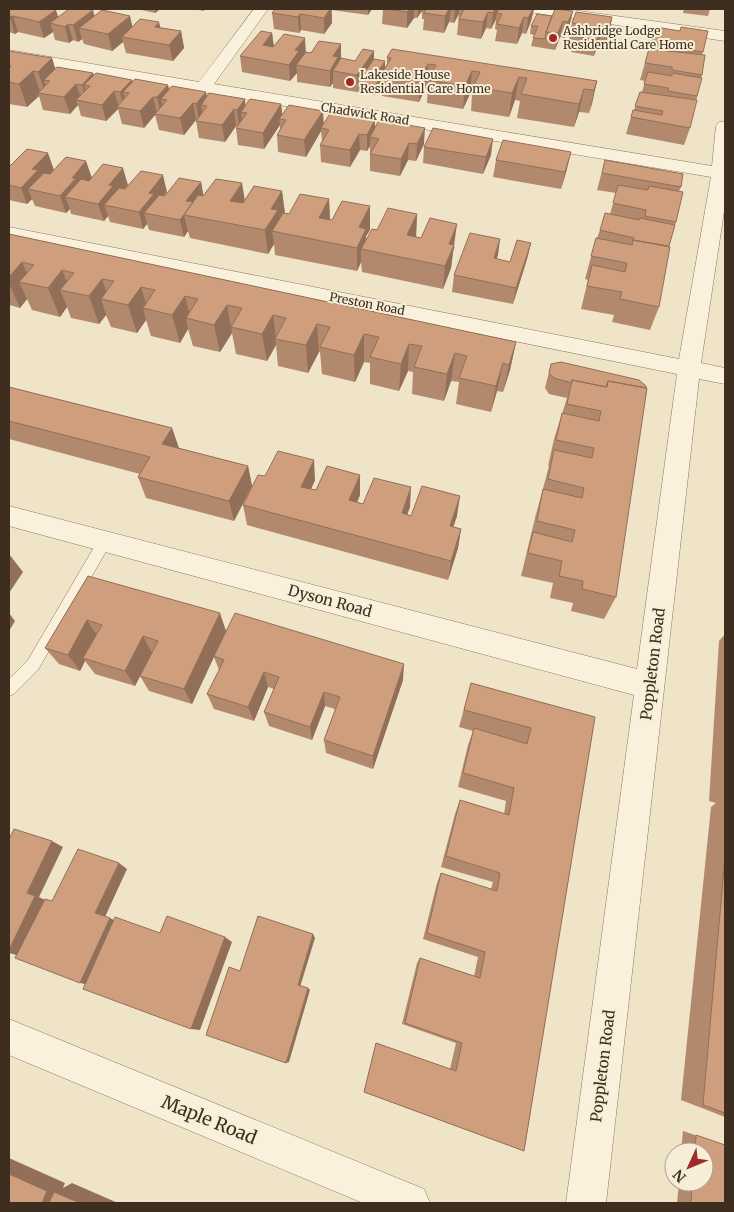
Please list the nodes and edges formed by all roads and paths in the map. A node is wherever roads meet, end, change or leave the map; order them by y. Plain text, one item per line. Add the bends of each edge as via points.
1 (261, 9) edge
2 (535, 9) edge
3 (725, 36) edge
4 (9, 55) edge
5 (203, 88) junction
6 (725, 126) edge
7 (721, 173) junction
8 (9, 233) edge
9 (689, 368) junction
10 (725, 376) edge
11 (9, 516) edge
12 (105, 541) junction
13 (650, 686) junction
14 (9, 689) edge
15 (9, 1038) edge
16 (410, 1203) edge
17 (586, 1203) edge

1 - 5 street
2 - 3 street
4 - 5 street, Chadwick Road
5 - 7 street, Chadwick Road
6 - 7 street, Poppleton Road
7 - 9 street, Poppleton Road
8 - 9 street, Preston Road
9 - 10 street, Preston Road
9 - 13 street, Poppleton Road
11 - 12 street, Dyson Road
12 - 13 street, Dyson Road
12 - 14 lane via 33,665
13 - 17 street, Poppleton Road
15 - 16 street, Maple Road

